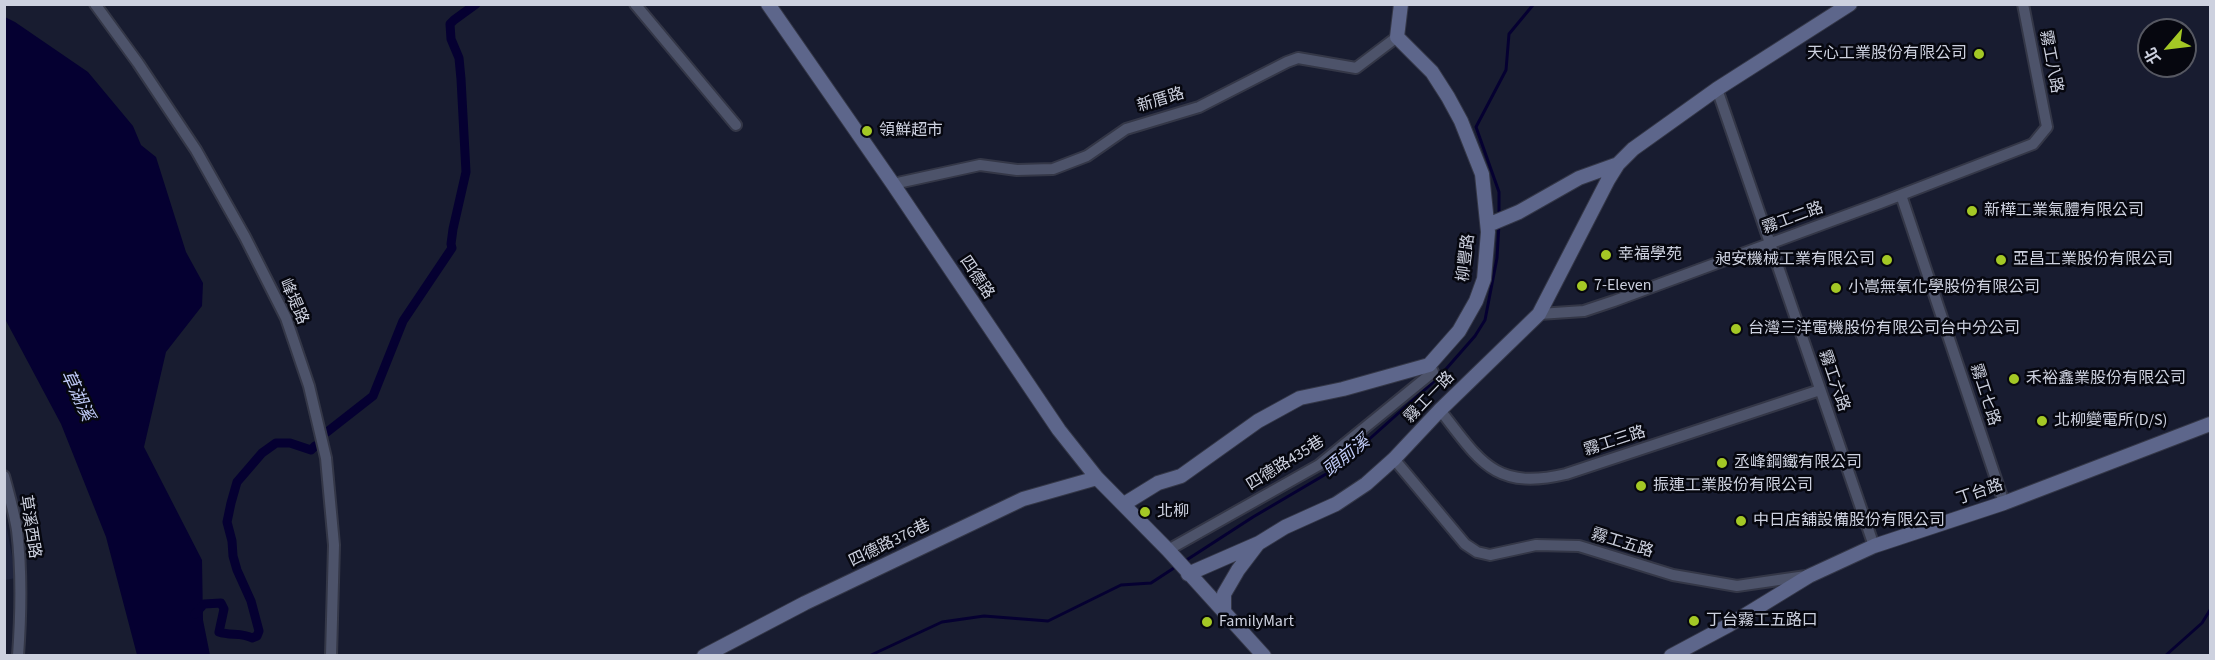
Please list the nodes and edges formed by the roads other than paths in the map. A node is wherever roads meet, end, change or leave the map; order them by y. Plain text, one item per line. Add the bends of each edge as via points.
1 (95, 4) edge
2 (635, 4) edge
3 (768, 4) edge
4 (1401, 4) edge
5 (1850, 4) edge
6 (2023, 4) edge
7 (1397, 37) junction
8 (1717, 89) junction
9 (736, 125) dead end
10 (2047, 127) joint
11 (1618, 164) junction
12 (893, 184) junction
13 (1901, 195) junction
14 (1488, 225) junction
15 (1772, 243) junction
16 (1539, 314) junction
17 (1430, 365) junction
18 (1820, 390) junction
19 (1440, 410) junction
20 (2211, 424) edge
21 (1394, 459) junction
22 (4, 476) edge
23 (1097, 477) junction
24 (2004, 503) junction
25 (1124, 504) junction
26 (1259, 543) junction
27 (1874, 546) junction
28 (1170, 554) junction
29 (1186, 572) junction
30 (1809, 576) junction
31 (1224, 611) junction
32 (18, 656) edge
33 (331, 656) edge
34 (704, 656) edge
35 (1264, 656) edge
36 (1671, 656) edge

1 - 33 street, 峰堤路 via 196,150 286,318 309,386 326,458 334,545
2 - 9 street
3 - 12 street, 四德路
4 - 7 street
5 - 8 street, 柳豐路
6 - 10 street, 霧工八路
7 - 12 street, 新厝路 via 1356,68 1298,58 1287,62 1199,107 1126,129 1087,156 1053,169 980,165
7 - 14 street via 1432,72 1461,121 1482,174
8 - 11 street, 柳豐路
8 - 15 street, 霧工六路
10 - 13 street, 霧工二路 via 2033,144
11 - 14 street, 柳豐路 via 1579,178
11 - 16 street, 霧工一路
12 - 23 street, 四德路 via 1059,430
13 - 15 street, 霧工二路
13 - 24 street, 霧工七路
14 - 17 street, 柳豐路 via 1484,279 1476,302 1459,331
15 - 16 street, 霧工二路 via 1584,311
15 - 18 street, 霧工六路
16 - 19 street, 霧工一路
17 - 25 street via 1300,398 1258,421 1181,476 1158,483
17 - 28 street, 四德路435巷 via 1433,372 1318,465
18 - 19 street, 霧工三路 via 1566,474 1527,480 1498,473 1477,457
18 - 27 street, 霧工六路
19 - 21 street, 霧工一路
20 - 24 street, 丁台路
21 - 26 street, 霧工一路 via 1336,504
21 - 30 street, 霧工五路 via 1465,544 1477,552 1490,555 1536,545 1579,546 1673,576 1737,586
22 - 32 street, 草溪西路 via 17,529 21,604
23 - 25 street, 四德路
23 - 34 street, 四德路376巷 via 1023,499
24 - 27 street, 丁台路
25 - 28 street, 四德路
26 - 29 street, 霧工一路
26 - 31 street via 1224,594
27 - 30 street, 丁台路
28 - 29 street, 四德路
29 - 31 street
30 - 36 street, 丁台路
31 - 35 street

